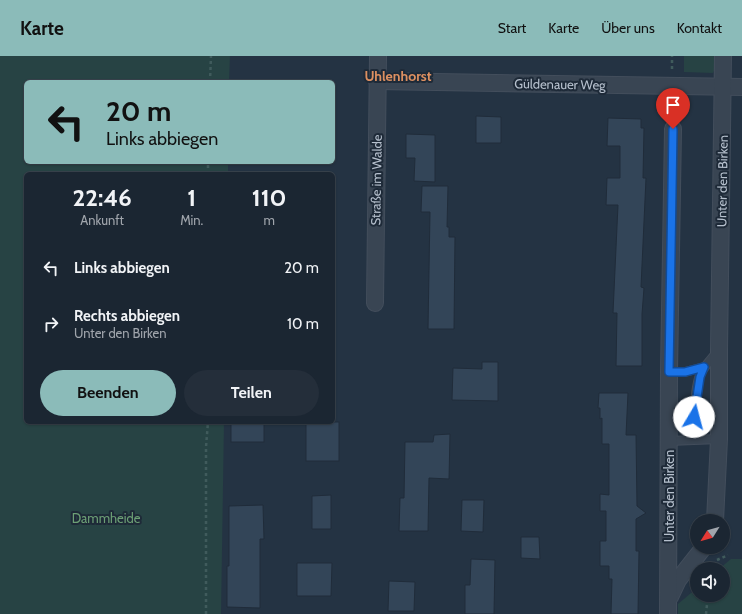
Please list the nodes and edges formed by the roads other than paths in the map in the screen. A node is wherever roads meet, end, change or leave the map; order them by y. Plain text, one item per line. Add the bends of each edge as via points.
1 (378, 56) edge
2 (724, 56) edge
3 (378, 81) junction
4 (723, 87) junction
5 (742, 87) edge
6 (673, 129) dead end
7 (375, 303) dead end
8 (719, 350) junction
9 (704, 367) junction
10 (669, 372) junction
11 (693, 439) junction
12 (720, 439) junction
13 (669, 441) junction
14 (715, 514) edge
15 (698, 554) edge
16 (668, 607) edge

1 - 3 street, Straße im Walde
2 - 4 street, Unter den Birken
3 - 4 street, Güldenauer Weg
3 - 7 street, Straße im Walde
4 - 5 street, Güldenauer Weg
4 - 8 street, Unter den Birken
6 - 10 street, Unter den Birken
8 - 9 lane
8 - 12 street, Unter den Birken
9 - 10 lane via 685,372
9 - 11 lane via 700,377
10 - 13 street, Unter den Birken
11 - 12 lane
11 - 13 lane
12 - 14 street, Unter den Birken
13 - 16 street, Unter den Birken
15 - 16 street, Unter den Birken via 678,580

